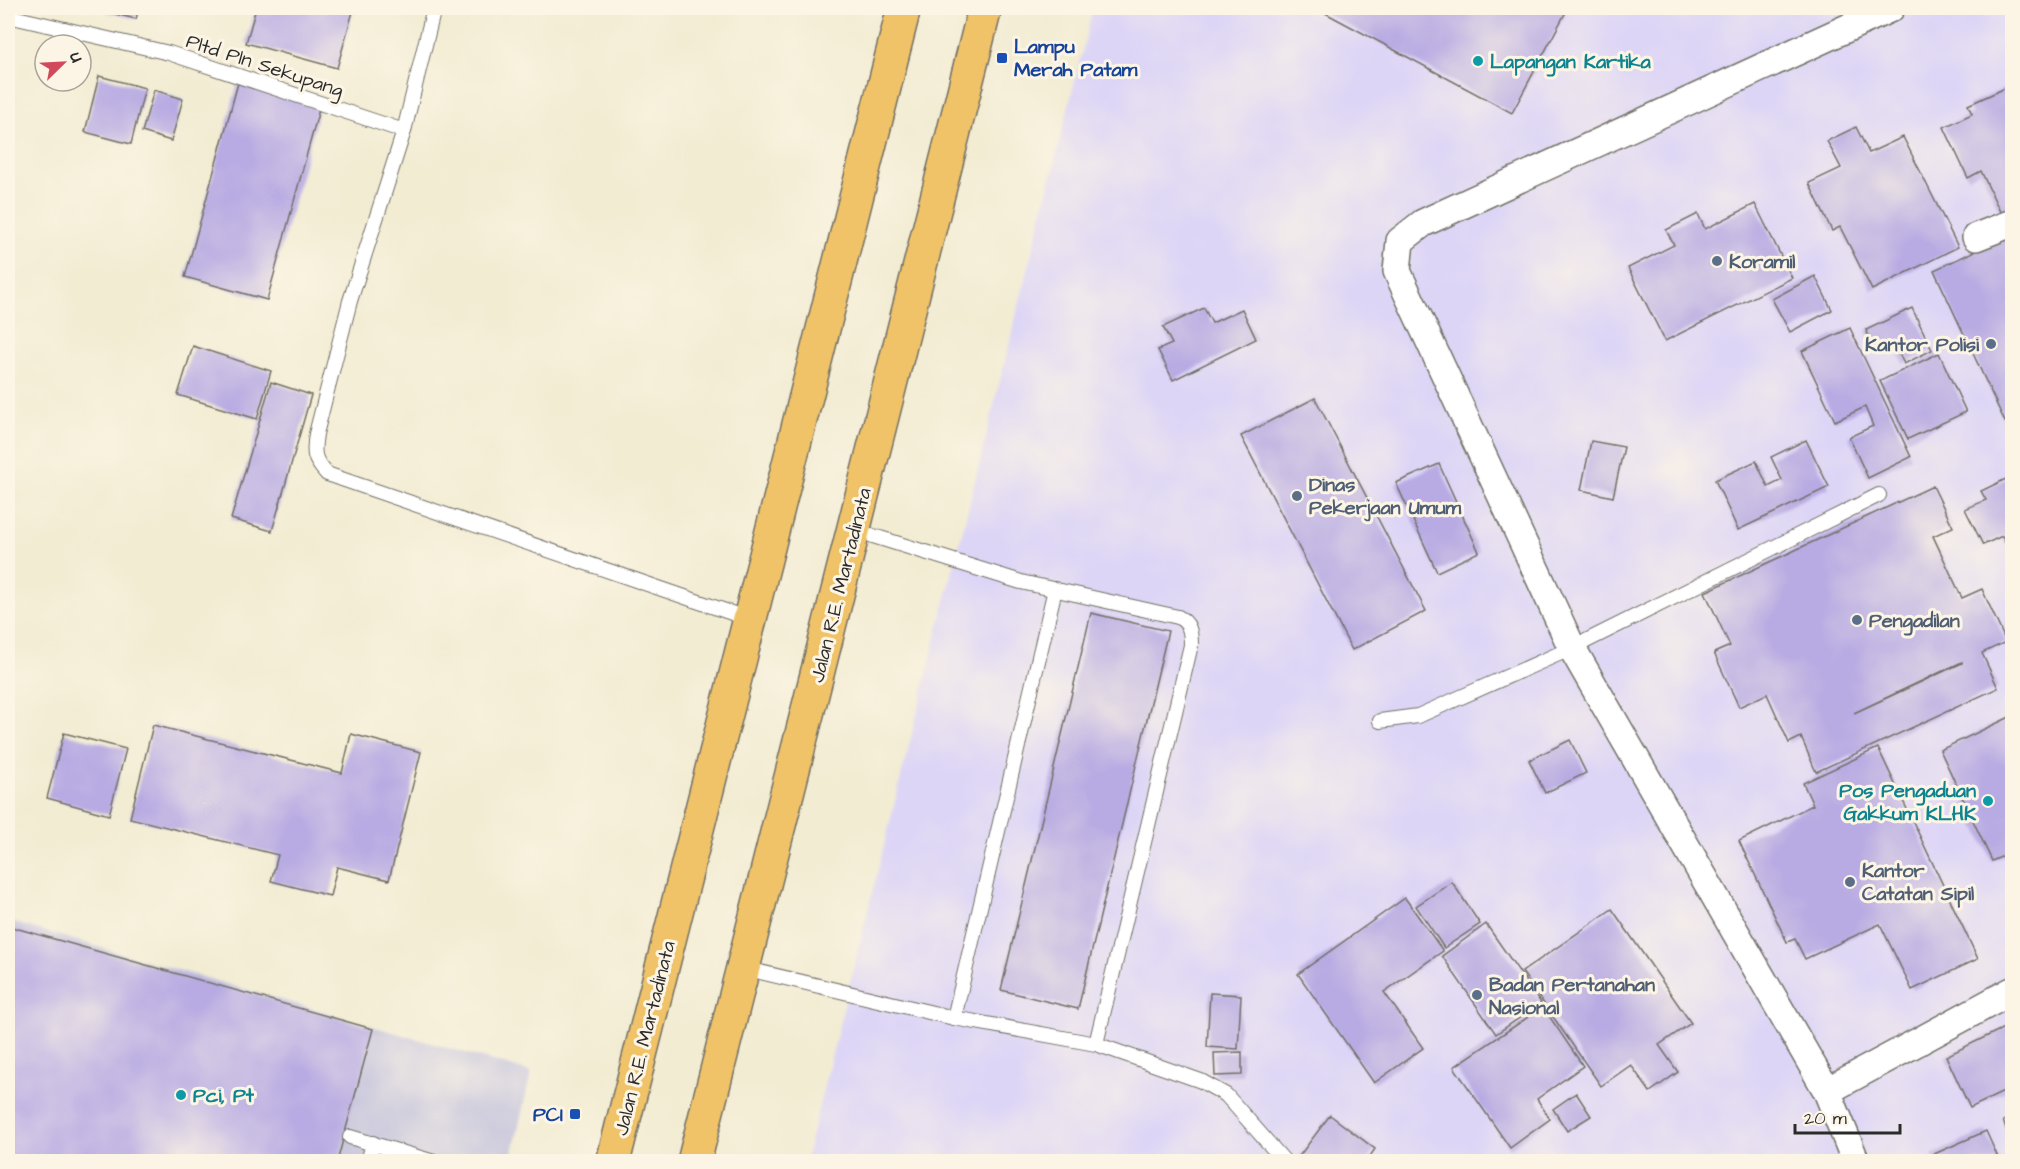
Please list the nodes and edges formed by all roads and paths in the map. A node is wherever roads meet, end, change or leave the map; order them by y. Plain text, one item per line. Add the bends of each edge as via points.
1 (434, 8) edge
2 (904, 8) edge
3 (986, 8) edge
4 (1891, 8) edge
5 (8, 16) edge
6 (404, 131) junction
7 (2013, 223) edge
8 (1976, 237) dead end
9 (1879, 495) dead end
10 (854, 530) junction
11 (1055, 589) junction
12 (749, 619) junction
13 (1572, 648) junction
14 (1380, 721) dead end
15 (743, 968) junction
16 (2013, 991) edge
17 (954, 1018) junction
18 (1096, 1044) junction
19 (1827, 1092) junction
20 (350, 1137) dead end
21 (374, 1143) junction
22 (368, 1161) edge
23 (434, 1161) edge
24 (613, 1161) edge
25 (694, 1161) edge
26 (1285, 1161) edge
27 (1856, 1161) edge

1 - 6 lane
2 - 12 highway, Jalan R.E. Martadinata
3 - 10 highway, Jalan R.E. Martadinata
4 - 13 street via 1424,223 1400,241 1397,271
5 - 6 lane, Pltd Pln Sekupang via 169,53
6 - 12 lane via 350,302 316,434 313,451 317,464 327,474
7 - 8 street
9 - 13 lane
10 - 11 lane
10 - 15 highway, Jalan R.E. Martadinata
11 - 17 lane
11 - 18 lane via 1178,617 1191,632
12 - 24 highway, Jalan R.E. Martadinata
13 - 14 lane via 1418,716
13 - 19 street
15 - 17 lane
15 - 25 highway, Jalan R.E. Martadinata
16 - 19 street
17 - 18 lane
18 - 26 lane via 1201,1081 1226,1095
19 - 27 street
20 - 21 lane
21 - 22 lane
21 - 23 lane

